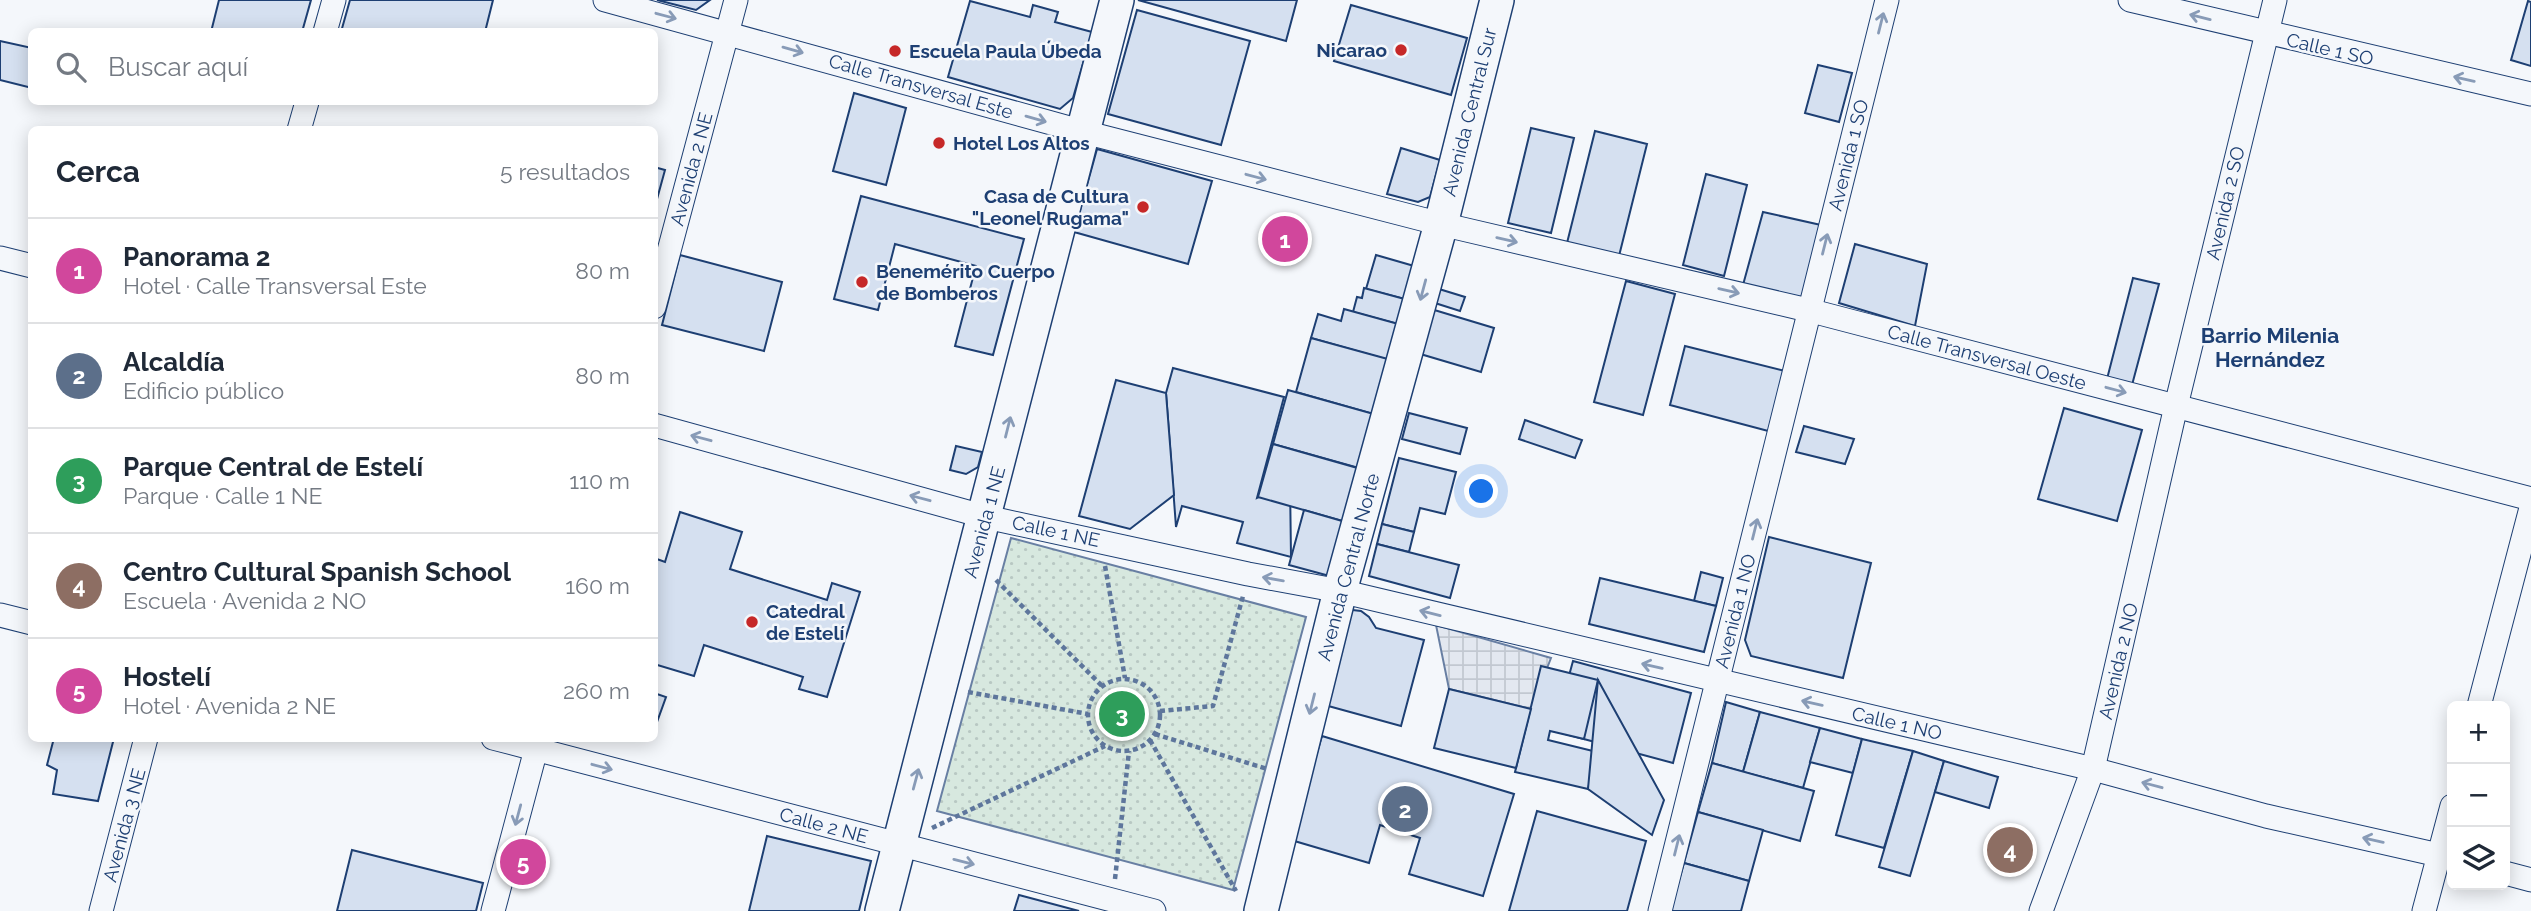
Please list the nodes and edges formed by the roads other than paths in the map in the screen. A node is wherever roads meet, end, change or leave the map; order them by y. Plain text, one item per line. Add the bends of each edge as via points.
1 (334, 0) edge
2 (605, 0) edge
3 (736, 0) edge
4 (1117, 0) edge
5 (1497, 0) edge
6 (1887, 0) edge
7 (2130, 0) edge
8 (2275, 0) edge
9 (326, 28) edge
10 (728, 32) junction
11 (2266, 34) junction
12 (2531, 94) edge
13 (306, 105) edge
14 (300, 126) edge
15 (1084, 132) junction
16 (1441, 224) junction
17 (0, 258) edge
18 (28, 265) edge
19 (658, 292) edge
20 (1808, 310) junction
21 (2176, 406) junction
22 (658, 426) edge
23 (2531, 499) edge
24 (2531, 508) edge
25 (986, 517) junction
26 (1340, 591) junction
27 (0, 615) edge
28 (28, 622) edge
29 (1718, 682) junction
30 (2480, 701) edge
31 (145, 742) edge
32 (538, 744) edge
33 (2093, 769) junction
34 (2450, 827) edge
35 (898, 845) junction
36 (2446, 857) edge
37 (2510, 874) edge
38 (2531, 880) edge
39 (1262, 906) edge
40 (101, 911) edge
41 (493, 911) edge
42 (882, 911) edge
43 (1154, 911) edge
44 (1660, 911) edge
45 (2041, 911) edge
46 (2424, 911) edge

1 - 9 street
2 -> 10 street, Calle Transversal Este
3 - 10 street, Avenida 2 NE
4 - 15 street, Avenida 1 NE
5 - 16 street, Avenida Central Sur
20 -> 6 street, Avenida 1 SO
11 -> 7 street, Calle 1 SO
8 - 11 street, Avenida 2 SO
10 -> 15 street, Calle Transversal Este
10 - 19 street, Avenida 2 NE
12 -> 11 street, Calle 1 SO
11 - 21 street, Avenida 2 SO
13 - 14 street
15 -> 16 street, Calle Transversal Este
25 -> 15 street, Avenida 1 NE
16 -> 20 street, Calle Transversal Oeste
16 -> 26 street, Avenida Central Norte
17 - 18 street
20 -> 21 street, Calle Transversal Oeste
29 -> 20 street, Avenida 1 NO
21 - 23 street, Calle Transversal Oeste
21 - 33 street, Avenida 2 NO
25 -> 22 street, Calle 1 NE
24 - 30 street
26 -> 25 street, Calle 1 NE
35 -> 25 street, Avenida 1 NE
29 -> 26 street, Calle 1 NO
26 -> 39 street, Avenida Central Norte
27 - 28 street
33 -> 29 street, Calle 1 NO
44 -> 29 street, Avenida 1 NO
31 - 40 street, Avenida 3 NE
32 -> 35 street, Calle 2 NE
32 -> 41 street
36 -> 33 street, Calle 1 NO via 2266,816
33 - 45 street, Avenida 2 NO
34 - 36 street
35 - 42 street, Avenida 1 NE
35 -> 43 street, Calle 2 NE
36 - 46 street
37 - 38 street

